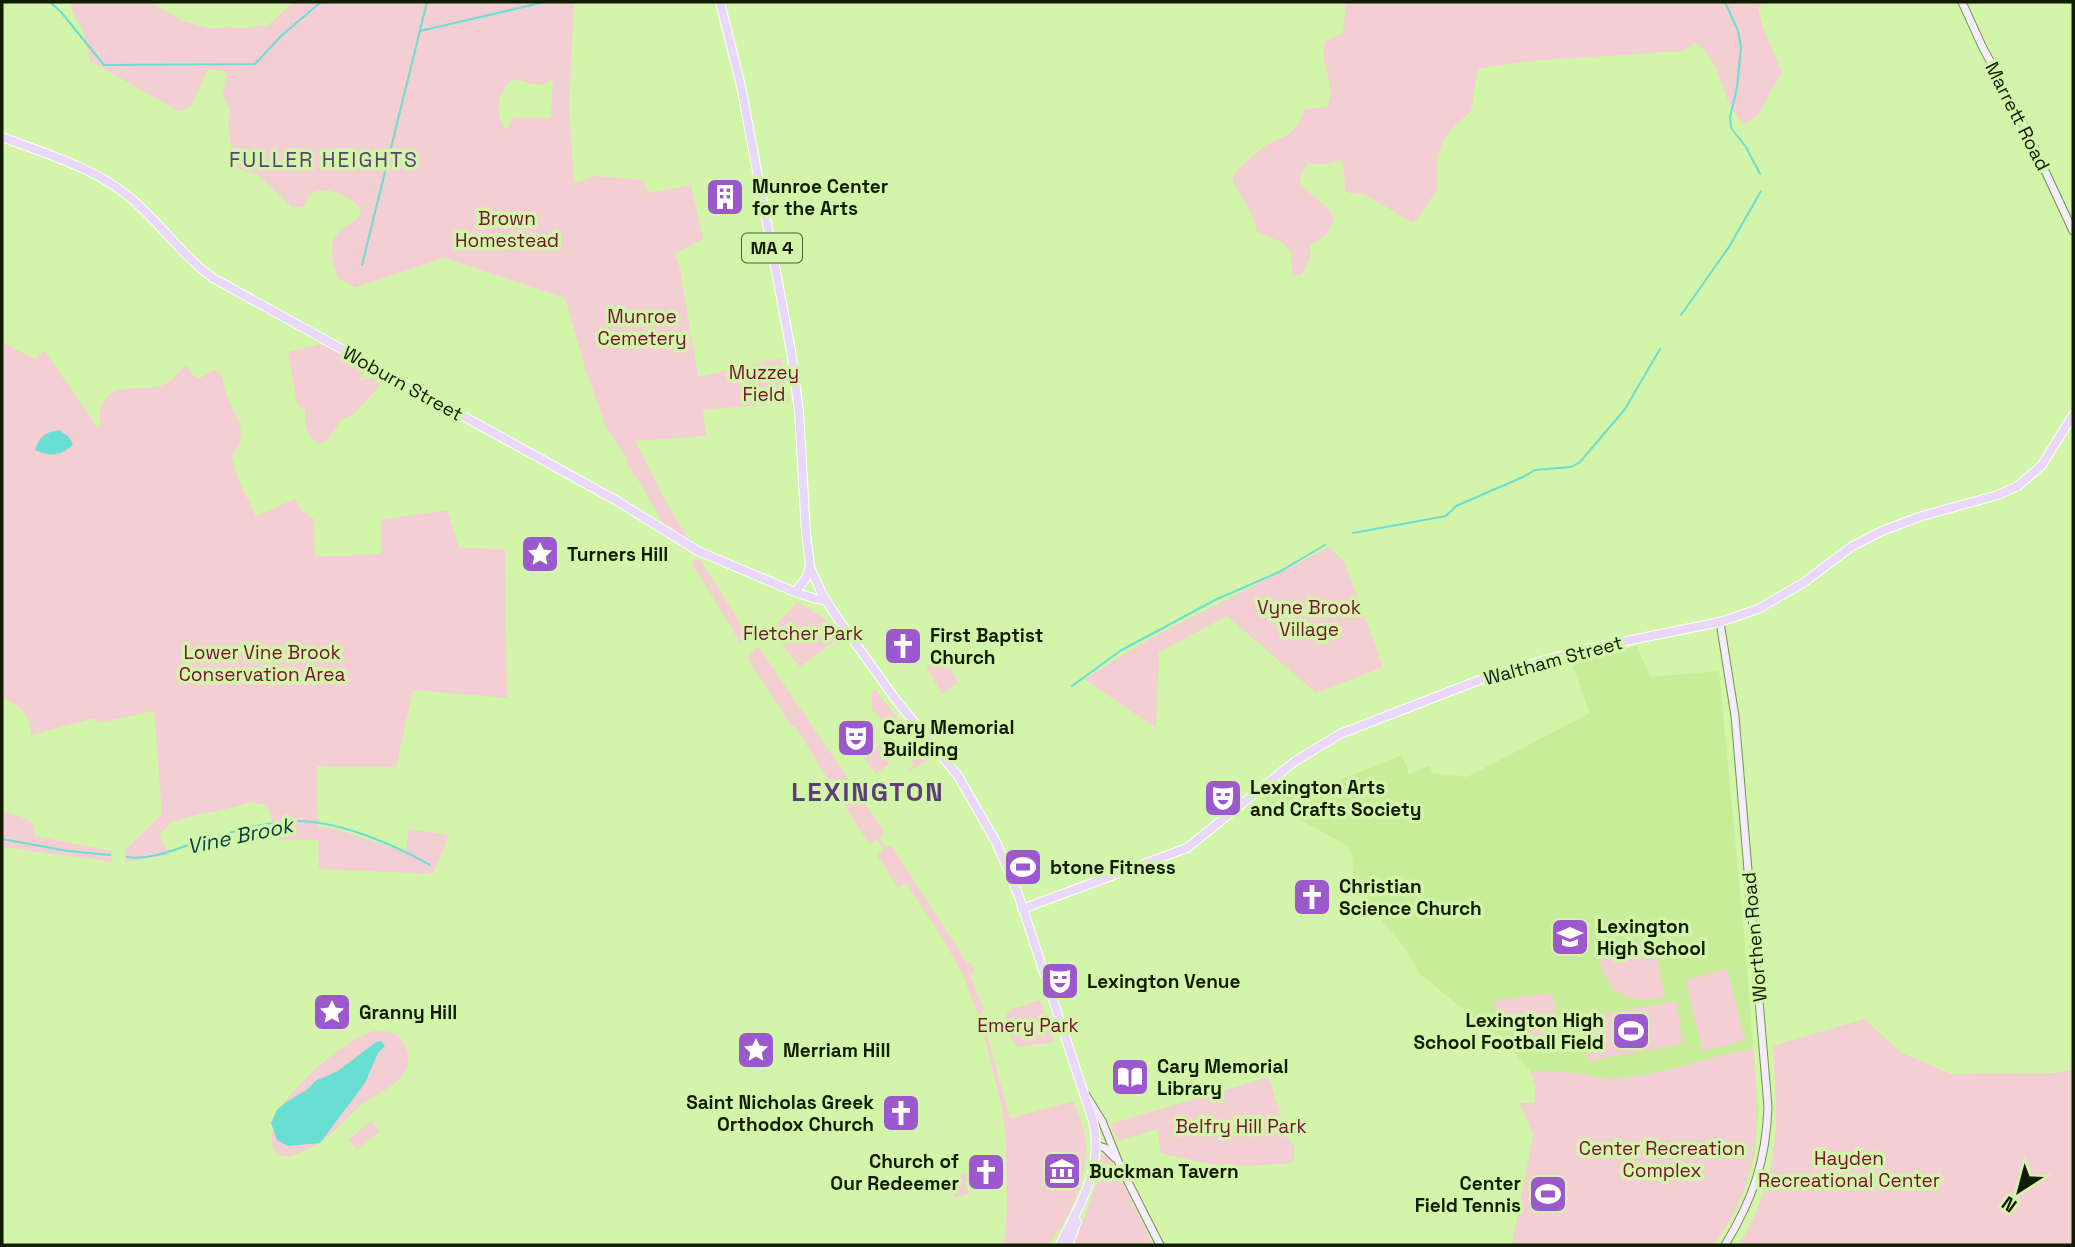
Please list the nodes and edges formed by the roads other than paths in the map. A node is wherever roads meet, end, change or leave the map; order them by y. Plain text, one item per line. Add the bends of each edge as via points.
1 (720, 2) edge
2 (1962, 2) edge
3 (2, 137) edge
4 (2073, 231) edge
5 (2073, 415) edge
6 (810, 567) junction
7 (795, 592) junction
8 (826, 600) junction
9 (1720, 622) junction
10 (1023, 909) junction
11 (1084, 1091) junction
12 (1096, 1144) junction
13 (1121, 1168) junction
14 (1080, 1209) junction
15 (1060, 1245) edge
16 (1068, 1245) edge
17 (1160, 1245) edge
18 (1725, 1245) edge

1 - 6 main road, MA 4 via 791,351
2 - 4 main road, Marrett Road
3 - 7 main road, Woburn Street via 118,188 213,278 693,548
5 - 9 main road, Waltham Street via 2046,460 2018,486 1882,531 1851,547 1776,601
6 - 7 main road
6 - 8 main road, MA 4
7 - 8 main road, Woburn Street
8 - 10 main road, MA 4 via 968,791 1000,850
9 - 10 main road, Waltham Street via 1527,665 1340,734 1294,762 1188,848
9 - 18 main road, Worthen Road via 1735,716 1768,1107 1760,1172
10 - 11 main road, MA 4
11 - 12 main road, MA 4
11 - 13 main road
12 - 13 main road via 1108,1150
12 - 14 main road, MA 4 via 1092,1175
13 - 17 main road
14 - 15 main road, MA 4
14 - 16 main road, MA 4

